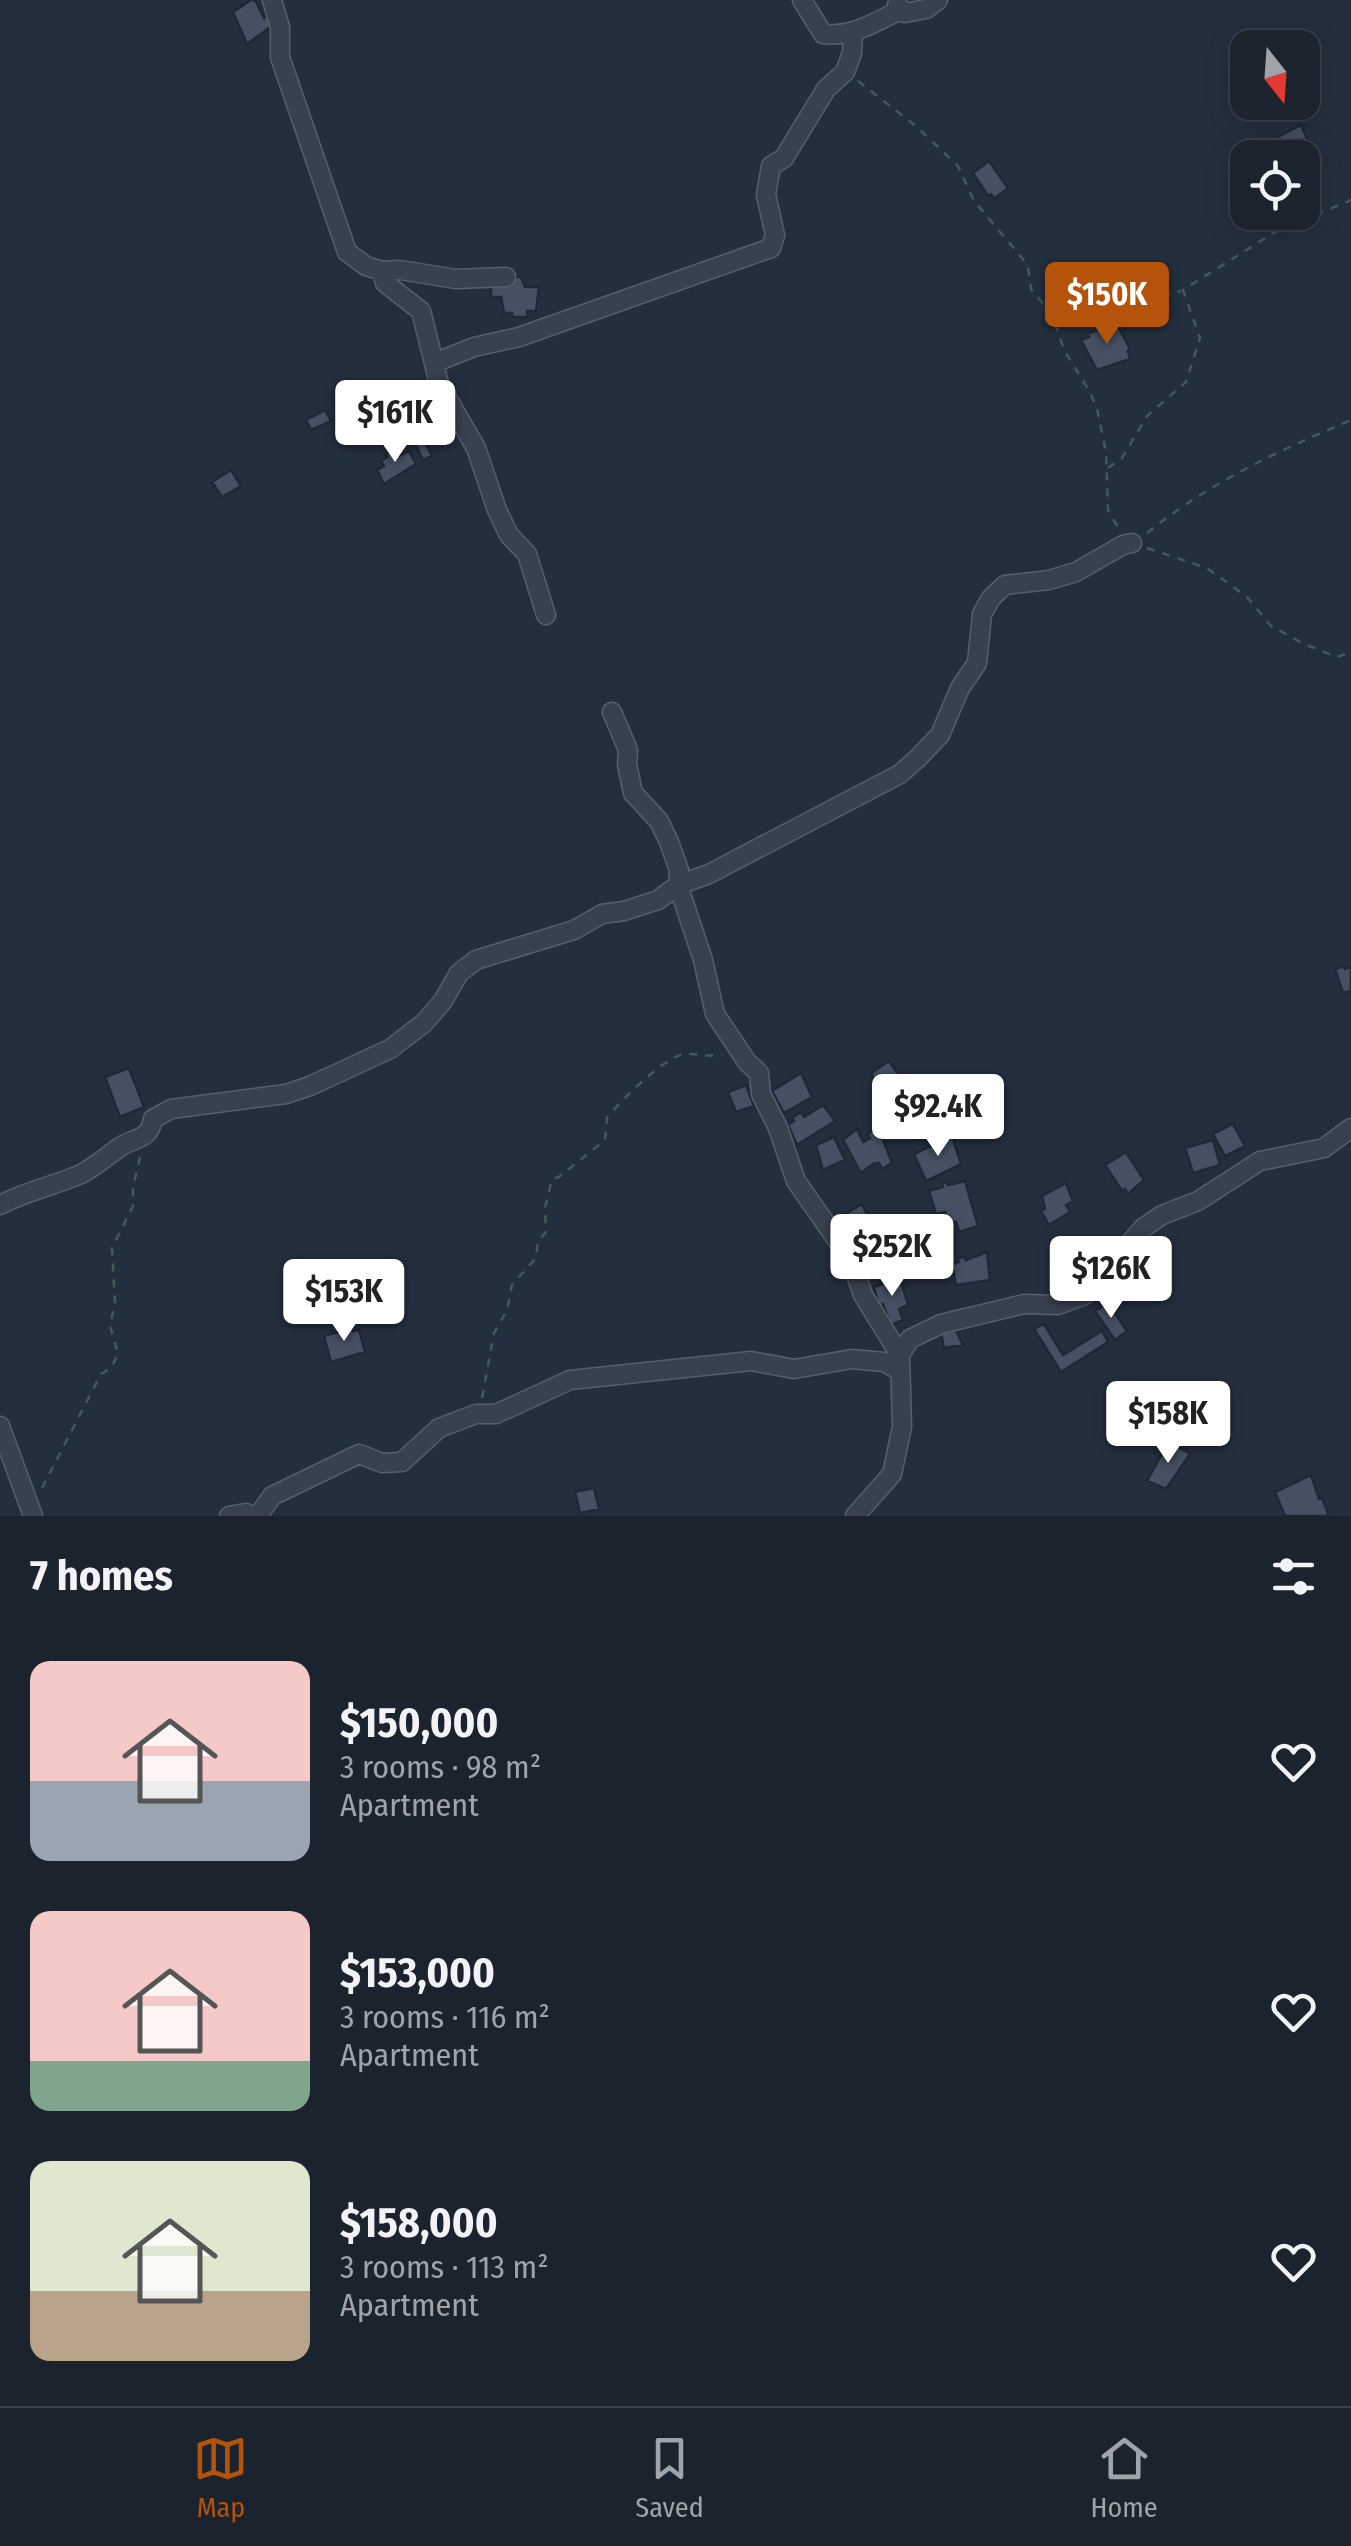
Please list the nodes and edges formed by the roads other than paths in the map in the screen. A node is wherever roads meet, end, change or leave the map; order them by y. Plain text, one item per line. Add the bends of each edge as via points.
1 (272, 0) edge
2 (802, 0) edge
3 (938, 0) edge
4 (897, 5) edge
5 (853, 33) junction
6 (382, 271) junction
7 (506, 277) dead end
8 (434, 362) junction
9 (1134, 544) road end
10 (546, 615) dead end
11 (612, 712) dead end
12 (678, 885) junction
13 (1351, 1128) edge
14 (0, 1205) edge
15 (900, 1363) junction
16 (0, 1426) edge
17 (30, 1510) edge
18 (229, 1516) edge
19 (254, 1516) edge
20 (855, 1516) edge

1 - 6 street via 280,56 347,252
2 - 5 street via 823,34
3 - 4 street via 905,13
4 - 5 street
5 - 8 street via 845,72 826,89 784,158 771,166 771,248
6 - 7 street
6 - 8 street via 385,283 421,311
8 - 10 street via 503,523 527,554
9 - 12 street via 1076,572 1006,584 982,614 977,663 940,734 900,774
11 - 12 street via 628,750 628,780 660,821 679,870
12 - 14 street via 658,900 476,960 424,1023 374,1057 286,1094 171,1110 153,1119 143,1138 83,1173
12 - 15 street via 715,1014 759,1073 760,1094 804,1197 851,1260
13 - 15 street via 1324,1148 1260,1161 1162,1216 1086,1295 941,1324 910,1339
15 - 19 street via 852,1359 794,1369 751,1361 570,1380 496,1414 439,1428 402,1462 359,1454 272,1496
15 - 20 street via 902,1427 892,1474
16 - 17 street
18 - 19 street

